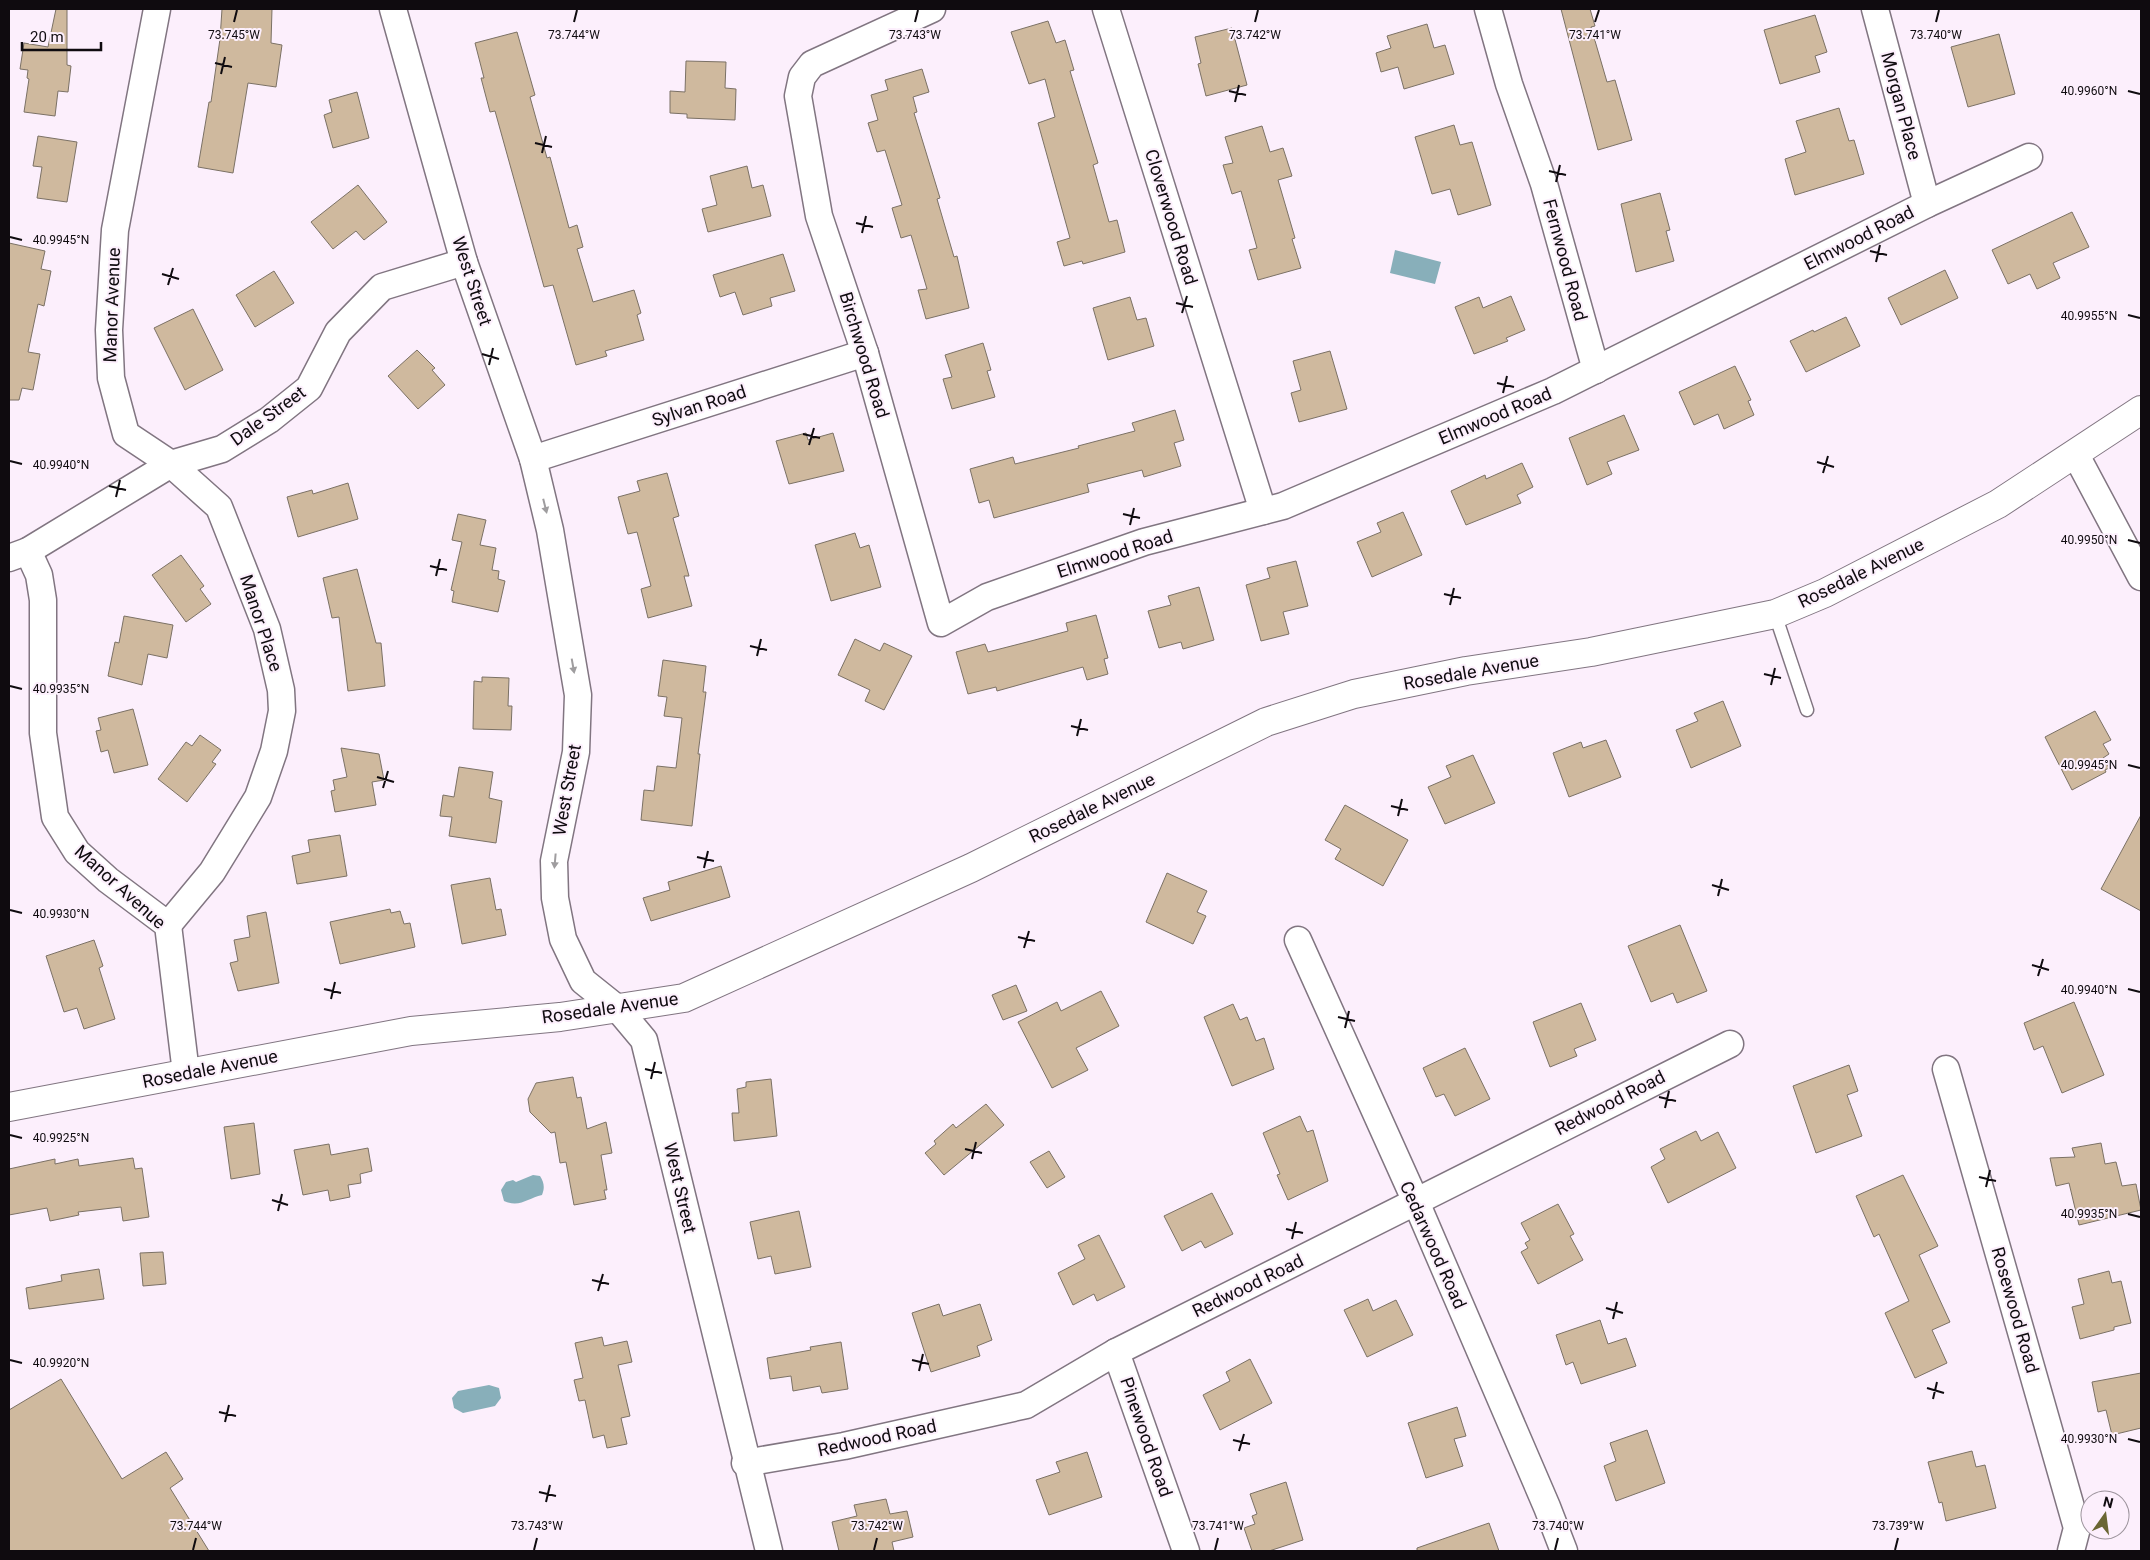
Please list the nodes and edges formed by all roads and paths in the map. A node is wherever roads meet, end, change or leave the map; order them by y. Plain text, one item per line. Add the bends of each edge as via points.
1 (157, 9) edge
2 (393, 9) edge
3 (932, 9) edge
4 (1106, 9) edge
5 (1488, 9) edge
6 (1875, 9) edge
7 (2028, 157) dead end
8 (1927, 204) junction
9 (464, 262) junction
10 (866, 353) junction
11 (1596, 370) junction
12 (2141, 410) edge
13 (2076, 455) junction
14 (533, 459) junction
15 (171, 464) junction
16 (1262, 511) junction
17 (18, 555) edge
18 (2141, 577) edge
19 (1775, 614) junction
20 (941, 623) joint
21 (1807, 710) dead end
22 (168, 925) junction
23 (1298, 940) dead end
24 (618, 1009) junction
25 (1730, 1044) dead end
26 (1946, 1069) dead end
27 (186, 1074) junction
28 (9, 1107) edge
29 (1416, 1202) junction
30 (1116, 1352) junction
31 (746, 1463) junction
32 (769, 1551) edge
33 (1186, 1551) edge
34 (1564, 1551) edge
35 (2071, 1551) edge

1 - 15 street, Manor Avenue via 115,230 109,330 111,378 126,434
2 - 9 street, West Street
3 - 10 street, Birchwood Road via 812,64 800,84 798,96 819,216
4 - 16 street, Cloverwood Road
5 - 11 street, Fernwood Road via 1509,84 1544,184
6 - 8 street, Morgan Place
7 - 8 street, Elmwood Road
8 - 11 street, Elmwood Road
9 - 14 street, West Street
9 - 15 street, Dale Street via 382,287 338,332 309,388 268,420 222,449
10 - 14 street, Sylvan Road
10 - 20 street, Birchwood Road
11 - 16 street, Elmwood Road via 1283,506
12 - 13 street, Rosedale Avenue
13 - 18 street
13 - 19 street, Rosedale Avenue via 1998,504 1825,594
14 -> 24 street, West Street via 550,530 578,695 576,752 554,861 555,898 564,939 584,981
15 - 17 street, Manor Avenue
15 - 22 street, Manor Place via 220,507 267,629 281,690 282,711 274,751 258,797 212,872
16 - 20 street, Elmwood Road via 1144,542 987,597
17 - 22 street, Manor Avenue via 39,575 43,600 43,733 55,817 77,852
19 - 21 lane
19 - 24 street, Rosedale Avenue via 1591,652 1466,671 1363,692 1266,722 971,868 684,998
22 - 27 street, Manor Avenue
23 - 29 street, Cedarwood Road
24 - 27 street, Rosedale Avenue via 411,1031
24 - 31 street, West Street via 644,1040
25 - 29 street, Redwood Road
26 - 35 street, Rosewood Road via 2076,1528
27 - 28 street, Rosedale Avenue
29 - 30 street, Redwood Road
29 - 34 street, Cedarwood Road
30 - 31 street, Redwood Road via 1026,1404 844,1446
30 - 33 street, Pinewood Road
31 - 32 street, West Street

